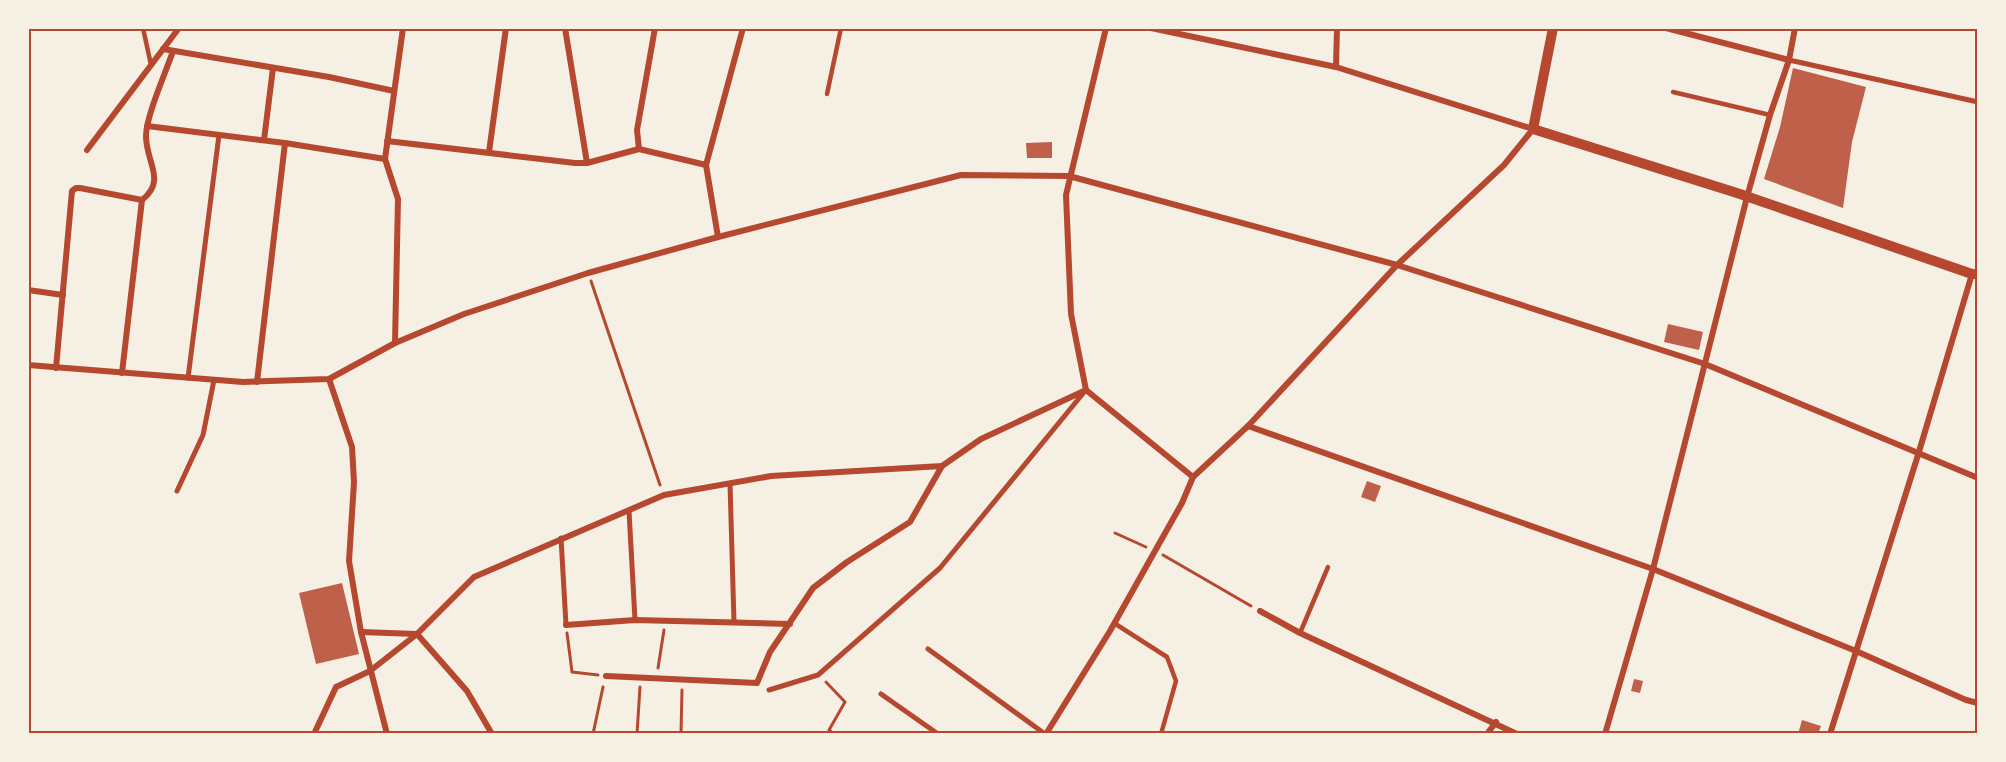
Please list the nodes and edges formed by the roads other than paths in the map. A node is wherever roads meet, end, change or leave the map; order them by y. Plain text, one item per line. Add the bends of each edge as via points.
1 (143, 28) edge
2 (179, 28) edge
3 (403, 28) edge
4 (506, 28) edge
5 (565, 28) edge
6 (655, 28) edge
7 (743, 28) edge
8 (842, 28) edge
9 (1106, 28) edge
10 (1151, 28) edge
11 (1337, 28) edge
12 (1553, 28) edge
13 (1666, 28) edge
14 (1795, 28) edge
15 (163, 50) junction
16 (173, 51) junction
17 (1789, 60) junction
18 (150, 65) junction
19 (1336, 67) junction
20 (273, 68) junction
21 (394, 92) junction
22 (1673, 92) dead end
23 (827, 94) dead end
24 (1977, 102) edge
25 (1770, 115) junction
26 (147, 126) junction
27 (1533, 129) junction
28 (219, 135) junction
29 (264, 141) junction
30 (387, 141) junction
31 (285, 143) junction
32 (639, 149) junction
33 (87, 150) dead end
34 (489, 152) junction
35 (385, 159) junction
36 (587, 163) junction
37 (706, 165) junction
38 (1069, 176) junction
39 (1747, 197) junction
40 (142, 200) junction
41 (718, 237) junction
42 (1397, 265) junction
43 (1975, 274) edge
44 (28, 290) edge
45 (63, 295) junction
46 (395, 342) junction
47 (1705, 364) junction
48 (28, 365) edge
49 (56, 368) junction
50 (122, 373) junction
51 (188, 378) junction
52 (329, 379) junction
53 (214, 380) junction
54 (257, 382) junction
55 (1086, 390) junction
56 (1248, 426) junction
57 (1918, 454) junction
58 (942, 466) junction
59 (1193, 477) junction
60 (1977, 478) edge
61 (730, 483) junction
62 (177, 491) dead end
63 (629, 511) junction
64 (561, 538) junction
65 (1328, 567) dead end
66 (1653, 569) junction
67 (1260, 611) road end
68 (635, 620) junction
69 (734, 622) junction
70 (1114, 623) junction
71 (790, 624) junction
72 (566, 625) joint
73 (361, 632) junction
74 (1300, 633) junction
75 (417, 634) junction
76 (928, 650) dead end
77 (1856, 651) junction
78 (370, 671) junction
79 (606, 676) road end
80 (769, 690) dead end
81 (881, 694) dead end
82 (1977, 703) edge
83 (1496, 722) junction
84 (316, 731) edge
85 (1831, 733) edge
86 (387, 734) edge
87 (492, 734) edge
88 (938, 734) edge
89 (1046, 734) edge
90 (1161, 734) edge
91 (1487, 734) edge
92 (1517, 734) edge
93 (1605, 734) edge

1 - 18 lane
2 - 15 street
3 - 21 street
4 - 34 street
5 - 36 street
6 - 32 street via 637,130
7 - 37 street
8 - 23 lane
9 - 38 street
10 - 19 street
11 - 19 street
12 - 27 street
13 - 17 street
14 - 17 street
15 - 16 street
15 - 18 street
16 - 20 street
16 - 26 street
17 - 24 street
17 - 25 street
18 - 33 street
19 - 27 street
20 - 21 street
20 - 29 street
21 - 30 street
22 - 25 lane
25 - 39 street
26 - 28 street
26 - 40 street via 147,147 155,176 151,193
27 - 39 street
27 - 42 street via 1504,165
28 - 29 street
28 - 51 street
29 - 31 street
30 - 34 street
30 - 35 street
31 - 35 street
31 - 54 street
32 - 36 street
32 - 37 street
34 - 36 street
35 - 46 street via 398,199
37 - 41 street
38 - 41 street via 961,175
38 - 42 street
38 - 55 street via 1066,195 1071,314
39 - 43 street
39 - 47 street
40 - 45 street via 76,188 72,191
40 - 50 street
41 - 46 street via 588,273 464,314
42 - 47 street
42 - 56 street
43 - 57 street
44 - 45 street
45 - 49 street
46 - 52 street
47 - 57 street
47 - 66 street
48 - 49 street
49 - 50 street
50 - 51 street
51 - 53 street
52 - 54 street
52 - 73 street via 352,447 349,561
53 - 54 street
53 - 62 street via 203,435
55 - 58 street via 981,439
55 - 59 street
55 - 80 street via 940,568 818,675
56 - 59 street
56 - 66 street
57 - 60 street
57 - 77 street
58 - 61 street via 771,476
58 - 71 street via 910,522 813,588
59 - 70 street via 1182,504
61 - 63 street via 664,495
61 - 69 street
63 - 64 street
63 - 68 street
64 - 72 street
64 - 75 street via 474,577
65 - 74 lane
66 - 77 street
66 - 93 street
67 - 74 street
68 - 69 street
68 - 72 street
69 - 71 street
70 - 89 street
70 - 90 lane via 1167,657 1176,681
71 - 79 street via 770,652 757,683
73 - 75 street
73 - 78 street
74 - 83 street
75 - 78 street
75 - 87 street via 467,691
76 - 89 street
77 - 82 street
77 - 85 street
78 - 84 street via 336,687
78 - 86 street
81 - 88 street
83 - 91 street
83 - 92 street

